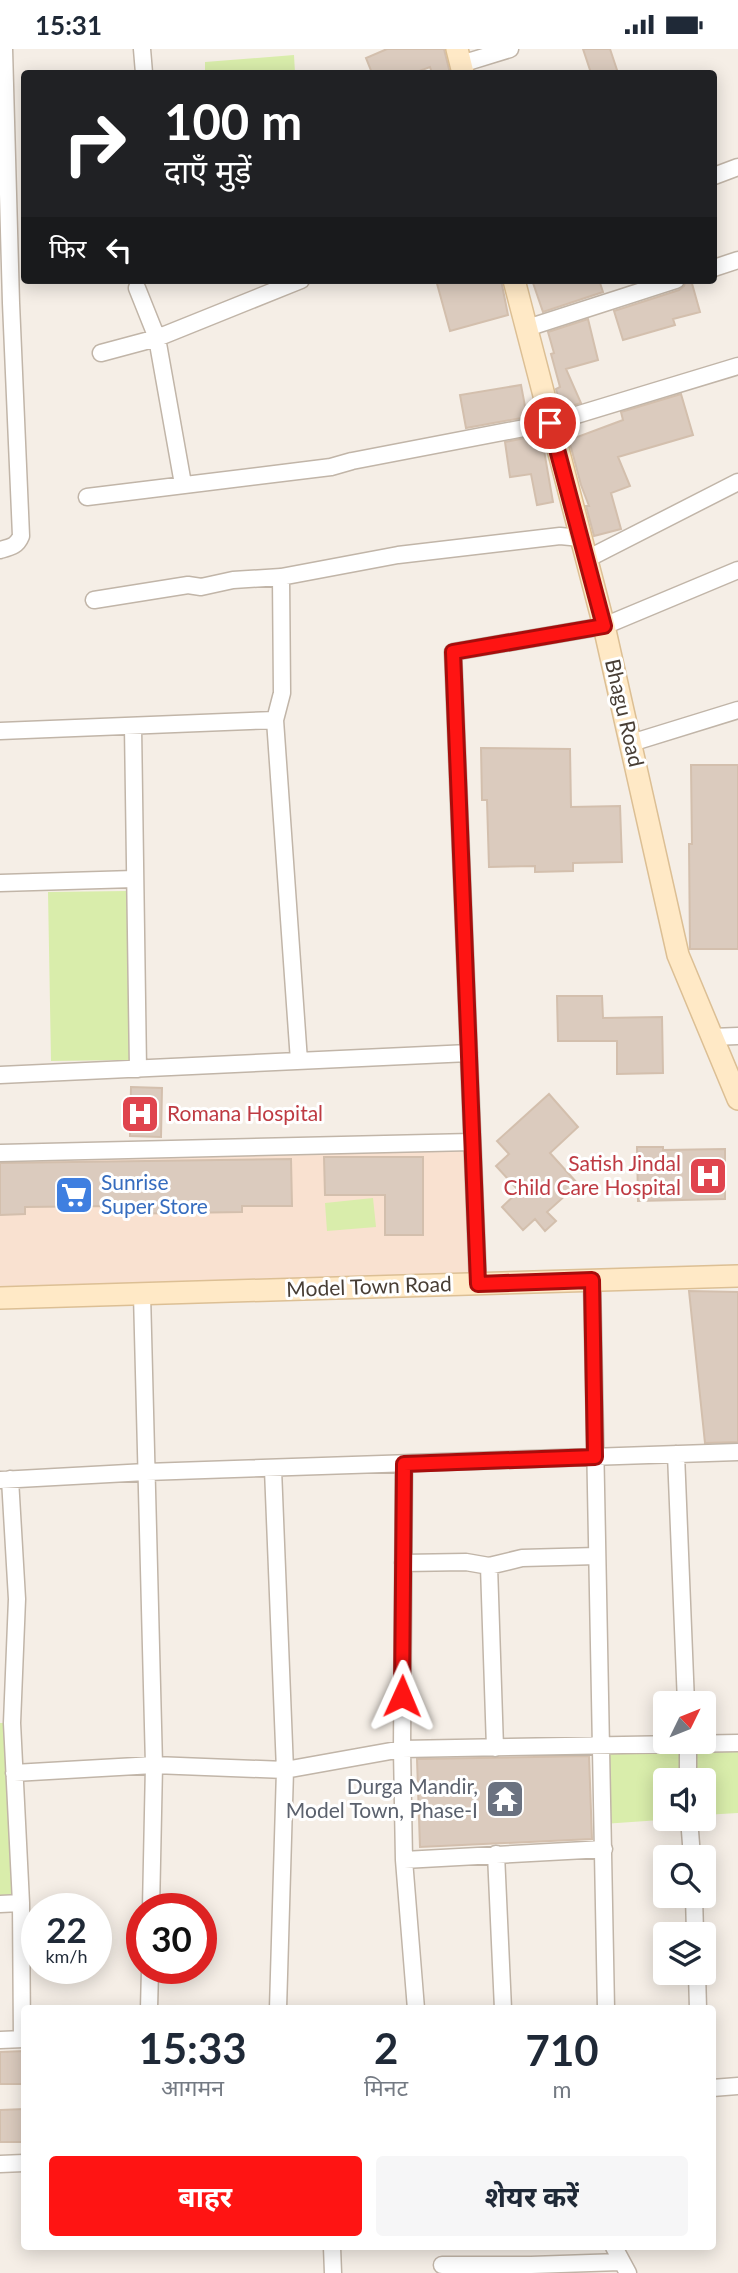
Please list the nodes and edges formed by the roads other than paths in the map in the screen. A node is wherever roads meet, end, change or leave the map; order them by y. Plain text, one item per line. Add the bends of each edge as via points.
1 (4, 49) edge
2 (142, 49) edge
3 (510, 49) edge
4 (460, 62) edge
5 (145, 70) edge
6 (738, 167) edge
7 (717, 175) edge
8 (738, 260) edge
9 (717, 267) edge
10 (292, 284) edge
11 (515, 284) edge
12 (664, 284) edge
13 (137, 288) dead end
14 (527, 328) junction
15 (157, 338) junction
16 (101, 353) dead end
17 (738, 366) edge
18 (17, 415) junction
19 (0, 416) edge
20 (550, 423) junction
21 (738, 482) edge
22 (183, 484) junction
23 (87, 497) dead end
24 (581, 538) junction
25 (0, 549) edge
26 (587, 559) junction
27 (738, 570) edge
28 (281, 577) junction
29 (94, 600) dead end
30 (604, 626) junction
31 (738, 710) edge
32 (275, 720) junction
33 (133, 726) junction
34 (0, 731) edge
35 (631, 743) junction
36 (134, 879) junction
37 (0, 883) edge
38 (738, 1035) edge
39 (712, 1037) junction
40 (469, 1053) junction
41 (299, 1061) junction
42 (138, 1069) junction
43 (0, 1075) edge
44 (738, 1099) edge
45 (472, 1142) junction
46 (0, 1153) edge
47 (738, 1276) edge
48 (592, 1280) junction
49 (478, 1284) junction
50 (142, 1294) junction
51 (0, 1298) edge
52 (738, 1453) edge
53 (676, 1454) junction
54 (595, 1457) junction
55 (404, 1464) junction
56 (274, 1469) junction
57 (146, 1472) junction
58 (5, 1480) edge
59 (597, 1556) junction
60 (403, 1563) junction
61 (489, 1566) junction
62 (8, 1600) edge
63 (686, 1691) edge
64 (6, 1723) edge
65 (653, 1743) edge
66 (716, 1743) edge
67 (738, 1743) edge
68 (601, 1745) junction
69 (495, 1748) junction
70 (402, 1749) junction
71 (154, 1765) junction
72 (285, 1770) junction
73 (14, 1773) junction
74 (604, 1849) junction
75 (496, 1854) junction
76 (404, 1860) junction
77 (151, 1893) edge
78 (21, 1903) joint
79 (0, 1904) edge
80 (22, 1984) edge
81 (150, 1984) edge
82 (697, 1985) edge
83 (22, 2005) edge
84 (149, 2005) edge
85 (278, 2005) edge
86 (416, 2005) edge
87 (503, 2005) edge
88 (606, 2005) edge
89 (698, 2005) edge
90 (21, 2039) edge
91 (0, 2040) edge
92 (738, 2086) edge
93 (716, 2088) edge
94 (21, 2162) edge
95 (0, 2164) edge
96 (332, 2250) edge
97 (442, 2250) edge
98 (621, 2261) edge
99 (442, 2269) edge
100 (531, 2269) edge
101 (333, 2273) edge

1 - 18 street
2 - 5 street
3 - 4 street
6 - 7 street
8 - 9 street
10 - 15 street
11 - 14 street, Bhagu Road
12 - 14 street
13 - 15 street
14 - 20 street, Bhagu Road
15 - 16 street
15 - 22 street
17 - 20 street
18 - 19 street
18 - 25 street via 21,536 19,543
20 - 22 street via 331,467
20 - 24 street, Bhagu Road
21 - 26 street
22 - 23 street
24 - 26 street, Bhagu Road
24 - 28 street via 560,535 411,553
26 - 30 street, Bhagu Road
27 - 30 street
28 - 29 street
28 - 32 street via 282,693
30 - 35 street, Bhagu Road
30 - 40 street via 453,652
31 - 35 street
32 - 33 street
32 - 41 street
33 - 34 street
33 - 36 street
35 - 39 street, Bhagu Road via 678,955
36 - 37 street
36 - 42 street
38 - 39 street
39 - 44 street, Bhagu Road
40 - 41 street
40 - 45 street
41 - 42 street
42 - 43 street
45 - 46 street
45 - 49 street
47 - 48 street, Model Town Road
48 - 49 street, Model Town Road
48 - 54 street
49 - 50 street, Model Town Road
50 - 51 street, Model Town Road
50 - 57 street
52 - 53 street
53 - 54 street
53 - 63 street
54 - 55 street
54 - 59 street
55 - 56 street
55 - 60 street
56 - 57 street
56 - 72 street
57 - 58 street
57 - 71 street
58 - 62 street
59 - 61 street via 522,1557
59 - 68 street
60 - 61 street
60 - 70 street
61 - 69 street
62 - 64 street
64 - 73 street
65 - 68 street
66 - 67 street
68 - 69 street
68 - 74 street
69 - 70 street
70 - 72 street
70 - 76 street
71 - 72 street
71 - 73 street
71 - 77 street
72 - 85 street
73 - 78 street
74 - 75 street
74 - 88 street
75 - 76 street
75 - 87 street
76 - 86 street
78 - 79 street
80 - 83 street
81 - 84 street
82 - 89 street
90 - 91 street
92 - 93 street
94 - 95 street
96 - 101 street
97 - 99 street
98 - 100 street
99 - 100 street

